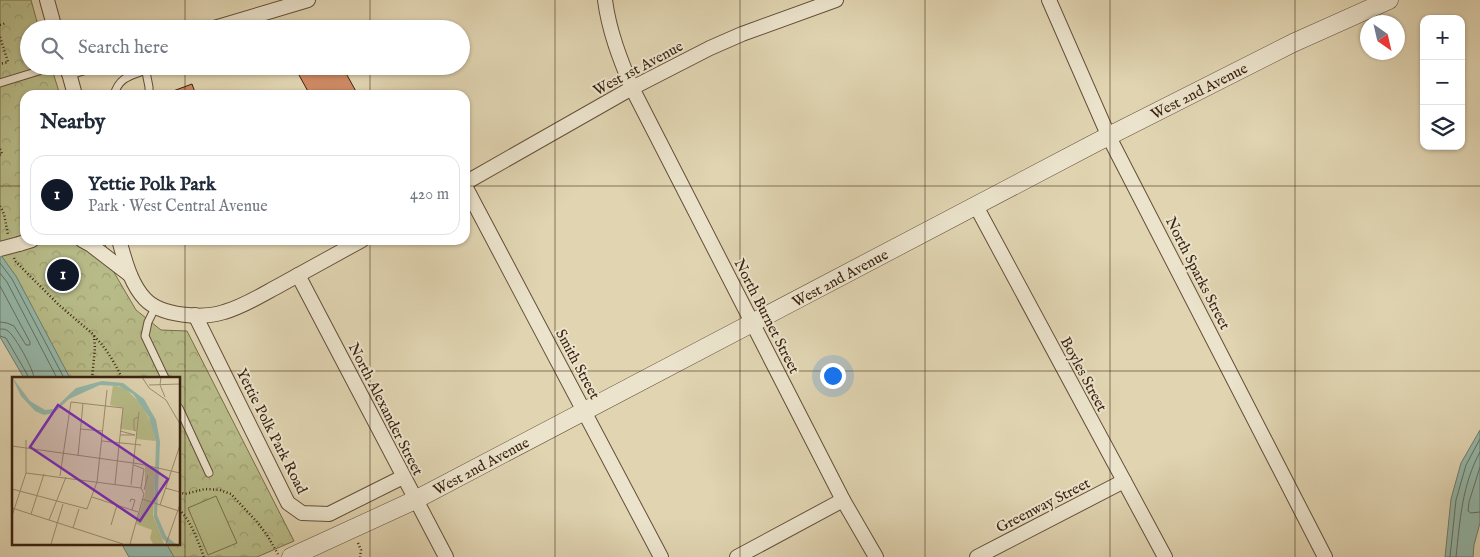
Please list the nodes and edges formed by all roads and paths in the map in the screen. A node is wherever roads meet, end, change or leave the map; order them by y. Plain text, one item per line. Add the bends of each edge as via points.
1 (47, 0) edge
2 (306, 0) edge
3 (605, 0) edge
4 (836, 0) edge
5 (1048, 0) edge
6 (1389, 0) edge
7 (53, 20) edge
8 (240, 20) edge
9 (6, 24) dead end
10 (0, 25) edge
11 (0, 38) edge
12 (0, 64) edge
13 (26, 75) edge
14 (70, 75) edge
15 (131, 75) edge
16 (147, 75) edge
17 (0, 83) edge
18 (632, 88) junction
19 (74, 90) edge
20 (116, 90) edge
21 (149, 90) edge
22 (1109, 137) junction
23 (0, 149) edge
24 (0, 154) edge
25 (470, 182) edge
26 (470, 194) edge
27 (0, 206) edge
28 (976, 206) junction
29 (15, 245) edge
30 (92, 245) edge
31 (121, 245) edge
32 (353, 245) edge
33 (298, 275) junction
34 (130, 276) junction
35 (155, 308) junction
36 (195, 315) junction
37 (752, 324) junction
38 (94, 335) junction
39 (92, 377) edge
40 (121, 377) edge
41 (165, 377) edge
42 (180, 410) edge
43 (585, 412) junction
44 (209, 473) dead end
45 (403, 477) junction
46 (1124, 482) junction
47 (180, 492) edge
48 (415, 500) junction
49 (842, 500) junction
50 (180, 511) edge
51 (204, 557) edge
52 (280, 557) edge
53 (291, 557) edge
54 (446, 557) edge
55 (661, 557) edge
56 (737, 557) edge
57 (876, 557) edge
58 (977, 557) edge
59 (1164, 557) edge
60 (1326, 557) edge

1 - 7 street
2 - 8 street
3 - 18 street, North Burnet Street via 618,54
4 - 18 street, West 1st Avenue via 726,41
5 - 22 street, North Sparks Street
6 - 22 street, West 2nd Avenue via 1293,43
9 - 10 path
11 - 12 path via 8,62
13 - 17 lane
14 - 19 street
15 - 20 lane via 123,79
16 - 21 lane
18 - 25 street, West 1st Avenue
18 - 37 street, North Burnet Street
22 - 28 street, West 2nd Avenue
22 - 60 street, North Sparks Street
23 - 24 path
26 - 43 street, Smith Street
27 - 29 path
28 - 37 street, West 2nd Avenue
28 - 46 street, Boyles Street
29 - 38 path via 15,261
30 - 34 street
31 - 34 street
32 - 33 street
33 - 36 street via 222,313
33 - 45 street, North Alexander Street
34 - 35 street via 144,298
35 - 36 street
35 - 41 lane via 146,336
36 - 45 street, Yettie Polk Park Road via 288,503 302,513 329,514
37 - 43 street, West 2nd Avenue
37 - 49 street, North Burnet Street
38 - 39 path via 96,348
38 - 40 path
42 - 44 lane
43 - 48 street, West 2nd Avenue
43 - 55 street, Smith Street
45 - 48 street, North Alexander Street
46 - 58 street, Greenway Street
46 - 59 street, Boyles Street
47 - 52 path via 205,489 231,494 262,528
48 - 53 street, West 2nd Avenue
48 - 54 street, North Alexander Street
49 - 56 street
49 - 57 street, North Burnet Street
50 - 51 path

